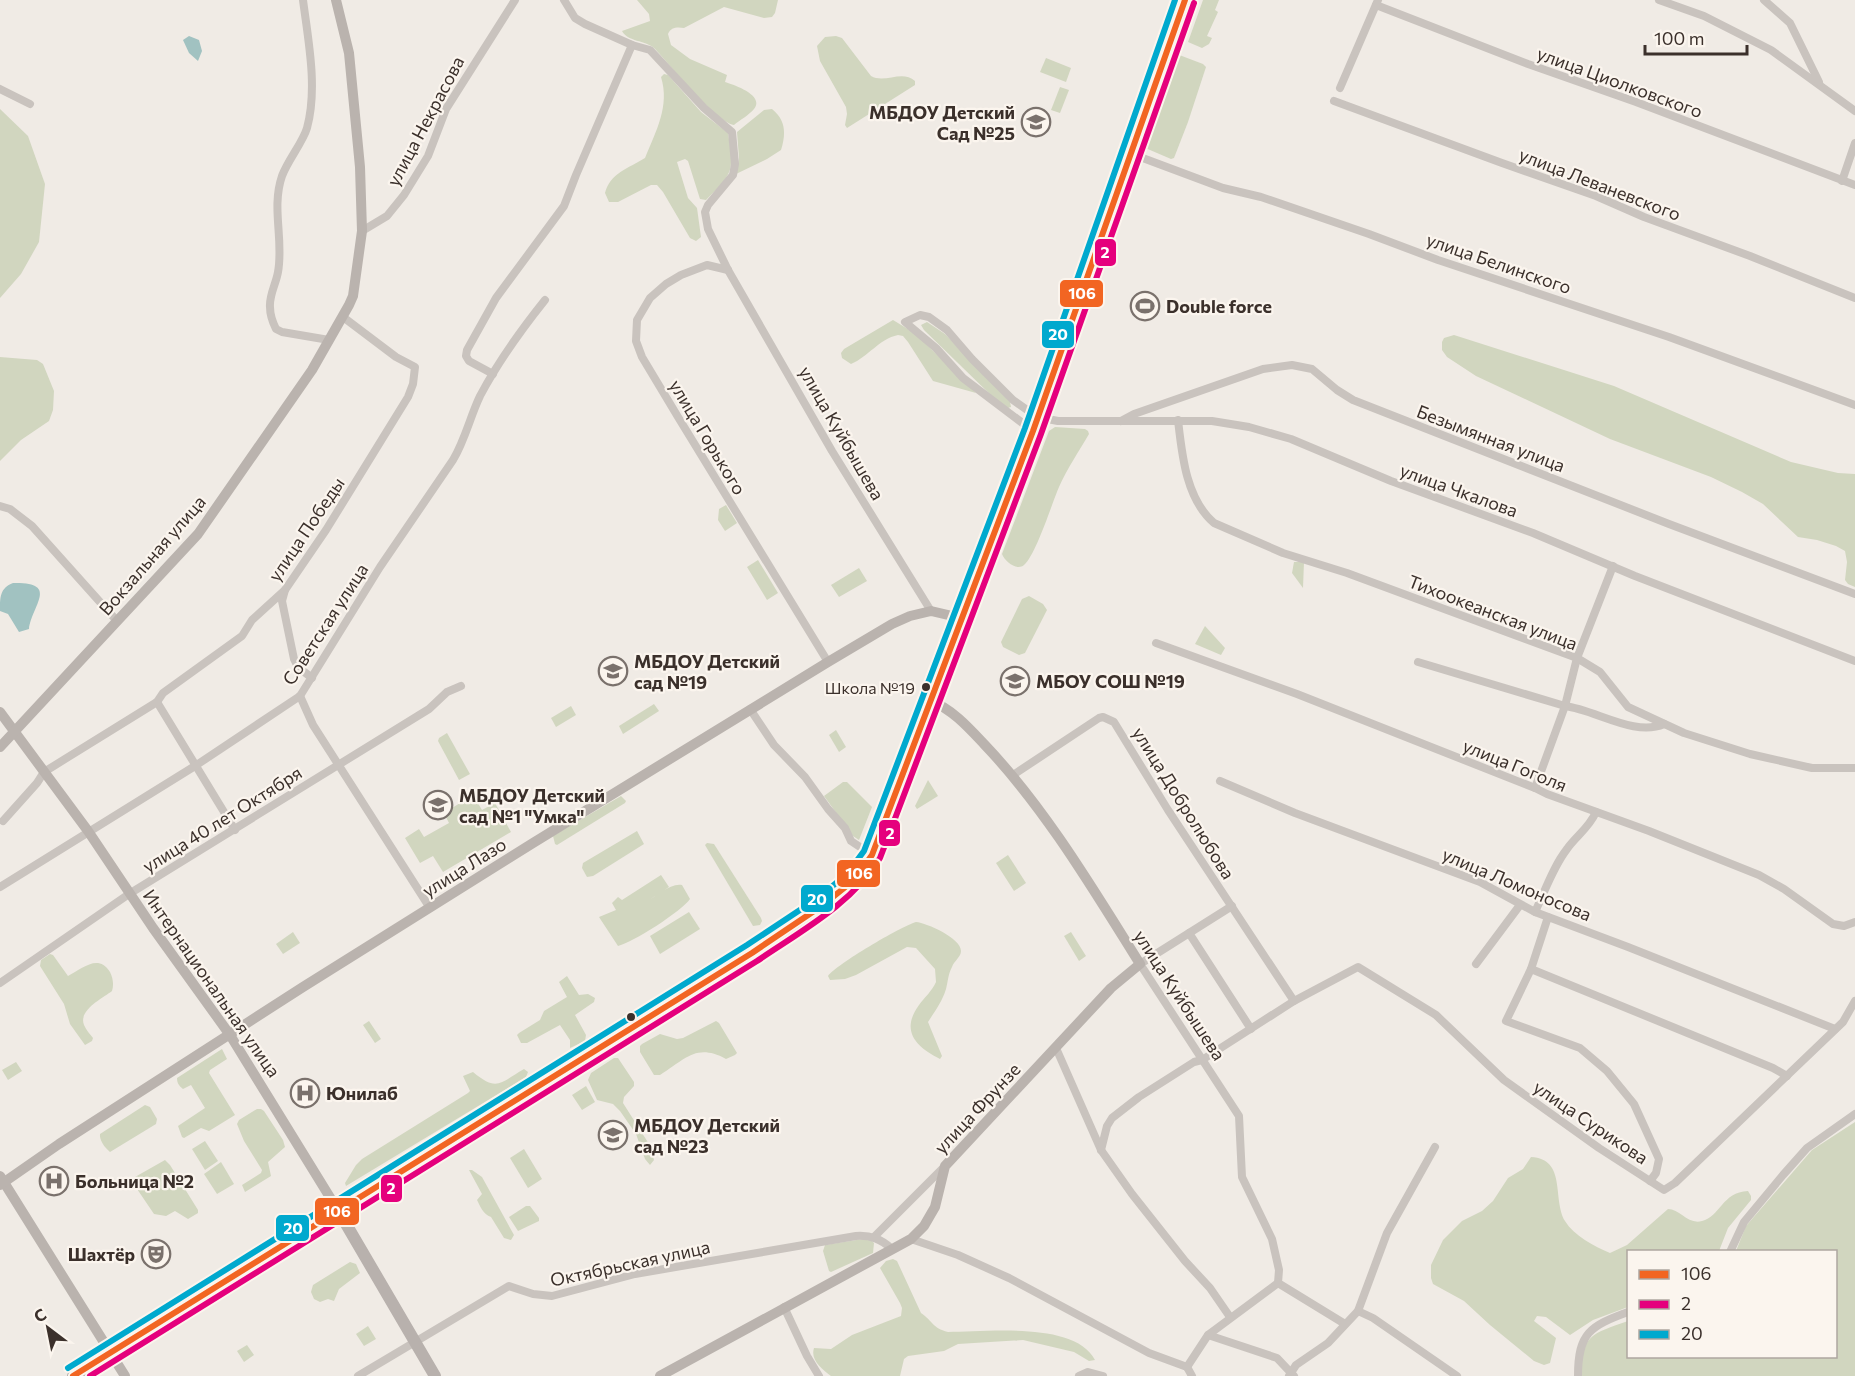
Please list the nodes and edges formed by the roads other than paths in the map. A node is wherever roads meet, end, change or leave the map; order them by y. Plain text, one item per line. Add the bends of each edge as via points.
1 (303, 0) edge
2 (336, 0) edge
3 (515, 0) edge
4 (564, 0) edge
5 (1185, 0) edge
6 (1659, 0) edge
7 (1764, 0) edge
8 (1377, 3) edge
9 (633, 45) junction
10 (1821, 86) junction
11 (1340, 88) dead end
12 (0, 89) edge
13 (1334, 101) dead end
14 (30, 104) dead end
15 (1855, 111) edge
16 (1855, 143) edge
17 (1132, 154) junction
18 (1842, 180) junction
19 (1855, 185) edge
20 (363, 231) junction
21 (728, 270) junction
22 (1855, 298) edge
23 (545, 300) dead end
24 (343, 316) junction
25 (329, 340) junction
26 (493, 374) junction
27 (1855, 405) edge
28 (1037, 417) junction
29 (1178, 420) junction
30 (1120, 422) junction
31 (1033, 431) junction
32 (0, 506) edge
33 (1613, 566) junction
34 (285, 590) junction
35 (1855, 594) edge
36 (931, 611) junction
37 (961, 618) junction
38 (117, 621) junction
39 (1156, 643) dead end
40 (1577, 658) junction
41 (1855, 661) edge
42 (828, 662) junction
43 (1418, 662) dead end
44 (312, 678) junction
45 (461, 686) dead end
46 (300, 696) junction
47 (931, 701) junction
48 (157, 702) junction
49 (1565, 706) junction
50 (750, 709) junction
51 (0, 712) edge
52 (1664, 724) junction
53 (15, 732) junction
54 (0, 747) edge
55 (338, 764) junction
56 (195, 766) junction
57 (1855, 768) edge
58 (44, 772) junction
59 (1013, 775) junction
60 (1220, 781) dead end
61 (1535, 788) junction
62 (1596, 812) junction
63 (3, 821) dead end
64 (235, 830) junction
65 (88, 831) junction
66 (872, 855) junction
67 (0, 886) edge
68 (129, 894) junction
69 (1520, 905) junction
70 (1232, 906) junction
71 (430, 908) junction
72 (1535, 912) junction
73 (1548, 917) junction
74 (1855, 922) edge
75 (1190, 933) junction
76 (1140, 964) junction
77 (1476, 964) dead end
78 (1531, 969) junction
79 (0, 983) edge
80 (1294, 1001) junction
81 (1855, 1001) edge
82 (1251, 1029) junction
83 (1835, 1029) junction
84 (230, 1035) junction
85 (1056, 1048) junction
86 (1203, 1060) junction
87 (1787, 1076) junction
88 (1855, 1114) edge
89 (1434, 1147) dead end
90 (1101, 1150) junction
91 (945, 1166) junction
92 (1650, 1181) junction
93 (1, 1182) edge
94 (339, 1212) junction
95 (874, 1237) junction
96 (910, 1239) junction
97 (892, 1249) junction
98 (1730, 1250) edge
99 (1278, 1283) junction
100 (784, 1307) junction
101 (1358, 1311) junction
102 (1627, 1313) edge
103 (1230, 1317) junction
104 (1345, 1324) junction
105 (1208, 1335) junction
106 (415, 1342) junction
107 (111, 1353) junction
108 (1187, 1367) junction
109 (1291, 1375) edge
110 (73, 1376) edge
111 (125, 1376) edge
112 (358, 1376) edge
113 (435, 1376) edge
114 (660, 1376) edge
115 (819, 1376) edge
116 (1080, 1376) edge
117 (1102, 1376) edge
118 (1192, 1376) edge
119 (1457, 1376) edge
120 (1578, 1376) edge

1 - 25 street via 312,86 307,129 291,155 276,205 278,272 270,306 276,329
2 - 20 main road, улица Некрасова via 349,53
3 - 20 street, улица Некрасова via 446,110 428,156 410,187 387,216
4 - 9 street via 575,18
5 - 17 main road
6 - 10 street via 1704,16 1771,50
7 - 10 street via 1790,23
8 - 11 street
8 - 18 street, улица Циолковского via 1528,64
9 - 21 street via 655,54 704,108 732,132 733,174 705,212 708,229
9 - 26 street via 559,216 496,298 467,350 469,361
10 - 15 street
12 - 14 street
13 - 22 street, улица Леваневского via 1596,196
16 - 18 street
17 - 27 street, улица Белинского via 1669,336
17 - 28 main road
18 - 19 street, улица Циолковского
20 - 24 main road, Вокзальная улица via 353,296
21 - 36 street, улица Куйбышева
21 - 42 street, улица Горького via 707,266 666,284 650,298 637,320 636,342
23 - 26 street, Советская улица
24 - 25 main road, Вокзальная улица
24 - 34 street, улица Победы via 415,367 413,384 326,530
25 - 38 main road, Вокзальная улица via 211,516
26 - 44 street, Советская улица via 479,398 461,447 380,567
28 - 30 street, улица Чкалова
28 - 31 main road
28 - 31 street via 1013,400 947,330 929,317 920,315 905,322 963,378
29 - 30 street, улица Чкалова
29 - 33 street, улица Чкалова via 1231,423 1291,439
29 - 40 street, Тихоокеанская улица via 1180,449 1189,479 1201,510 1214,523 1283,553
30 - 35 street, Безымянная улица via 1263,369 1292,365 1306,368 1353,400
31 - 37 main road
32 - 38 street via 17,513 32,526
33 - 40 street
33 - 41 street, улица Чкалова
34 - 44 street via 282,601 294,659 298,668
34 - 48 street, улица Победы via 252,620 243,636 163,693
36 - 37 main road
36 - 42 main road, улица Лазо via 892,624
37 - 47 main road
38 - 53 main road, Вокзальная улица
39 - 61 street, улица Гоголя
40 - 49 street
40 - 52 street, Тихоокеанская улица via 1600,672 1628,707
42 - 50 main road, улица Лазо
43 - 49 street
44 - 46 street, Советская улица
45 - 55 street, улица 40 лет Октября
46 - 55 street
46 - 56 street, Советская улица
47 - 59 main road, улица Куйбышева via 943,706
47 - 66 main road
48 - 56 street
48 - 58 street, улица Победы
49 - 52 street via 1628,726 1647,729
49 - 61 street
50 - 66 street via 782,754 845,828 850,841
50 - 71 main road, улица Лазо
51 - 53 main road, Интернациональная улица
52 - 57 street, Тихоокеанская улица via 1750,754 1812,768
53 - 54 main road, Вокзальная улица
53 - 58 main road, Интернациональная улица
55 - 64 street, улица 40 лет Октября
55 - 71 street
56 - 64 street
56 - 65 street, Советская улица
58 - 63 street, улица Победы
58 - 65 main road, Интернациональная улица
59 - 70 street, улица Добролюбова via 1093,722 1103,717 1109,719
59 - 76 main road, улица Куйбышева
60 - 69 street, улица Ломоносова via 1480,882
61 - 62 street, улица Гоголя
62 - 72 street via 1588,827 1562,855
62 - 74 street, улица Гоголя via 1760,875 1833,924
64 - 68 street, улица 40 лет Октября
65 - 67 street, Советская улица
65 - 68 main road, Интернациональная улица
66 - 94 main road via 854,880 781,934
68 - 79 street, улица 40 лет Октября
68 - 84 main road, Интернациональная улица
69 - 72 street, улица Ломоносова
69 - 77 street
70 - 75 street, улица Фрунзе
70 - 80 street, улица Добролюбова
71 - 84 main road, улица Лазо
72 - 73 street, улица Ломоносова
73 - 78 street
73 - 83 street, улица Ломоносова
75 - 76 street, улица Фрунзе
75 - 82 street
76 - 85 main road, улица Фрунзе via 1111,988
76 - 86 street, улица Куйбышева
78 - 87 street
78 - 92 street, улица Сурикова via 1506,1021 1580,1048 1607,1071 1635,1104 1659,1159
80 - 82 street
80 - 92 street, улица Сурикова via 1353,969 1364,969 1436,1015 1504,1080
81 - 83 street via 1848,1017
82 - 86 street
83 - 87 street
84 - 93 main road, улица Лазо
84 - 94 main road, Интернациональная улица
85 - 90 street
85 - 91 main road, улица Фрунзе
86 - 90 street via 1139,1097 1112,1118
86 - 99 street, улица Куйбышева via 1239,1116 1242,1177 1272,1239
87 - 92 street via 1675,1183 1664,1190
88 - 98 street via 1807,1148 1744,1222
89 - 101 street via 1387,1233
90 - 103 street
91 - 95 street
91 - 96 main road, улица Фрунзе via 935,1206 924,1226
93 - 107 main road
94 - 106 main road, Интернациональная улица
94 - 107 main road
95 - 97 street
95 - 106 street, Октябрьская улица via 828,1240 652,1271 552,1296 509,1286
96 - 97 main road, улица Фрунзе
96 - 108 street via 1009,1278 1149,1353
97 - 100 main road, улица Фрунзе
99 - 103 street
99 - 104 street
100 - 114 main road, улица Фрунзе
100 - 115 street
101 - 104 street
101 - 119 street
102 - 120 street via 1587,1333 1578,1356
103 - 105 street
104 - 109 street via 1328,1343 1296,1365
105 - 108 street
105 - 109 street via 1277,1358
106 - 112 street, Октябрьская улица
106 - 113 main road, Интернациональная улица
107 - 110 main road
107 - 111 main road
108 - 118 street
116 - 117 street via 1088,1372

